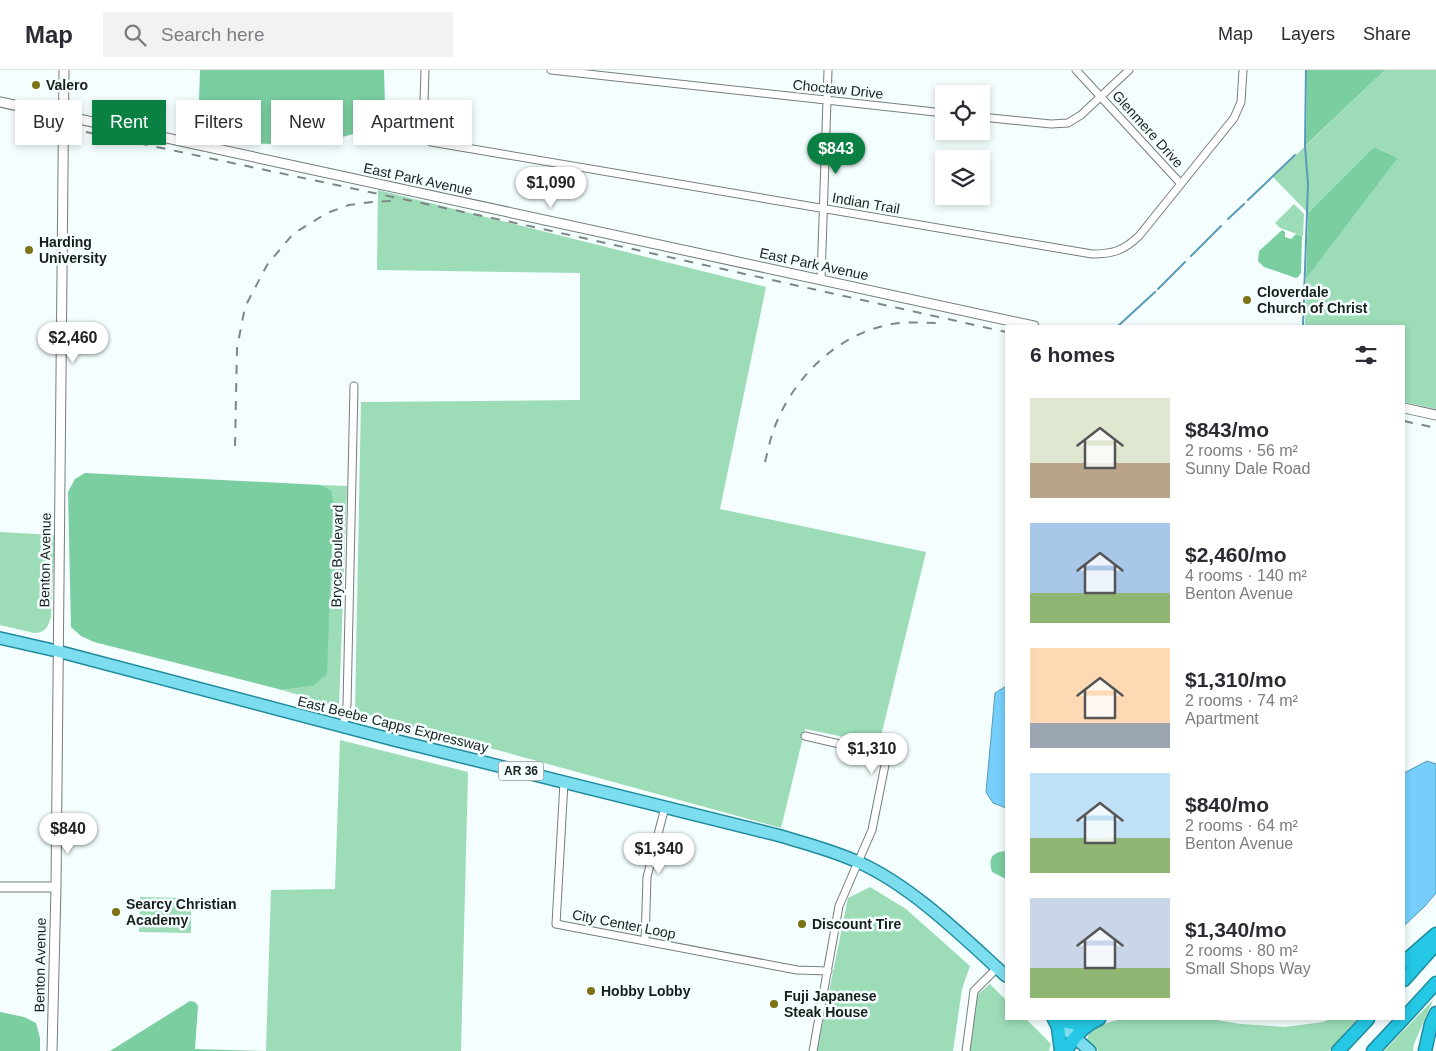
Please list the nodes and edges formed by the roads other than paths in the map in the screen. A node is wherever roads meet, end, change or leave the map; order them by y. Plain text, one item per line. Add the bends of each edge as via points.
1 (64, 70) edge
2 (425, 70) edge
3 (550, 70) edge
4 (828, 70) edge
5 (1076, 70) edge
6 (1128, 70) edge
7 (1243, 70) edge
8 (1101, 97) junction
9 (63, 100) edge
10 (828, 100) junction
11 (0, 102) edge
12 (15, 106) edge
13 (935, 112) edge
14 (990, 118) edge
15 (82, 121) edge
16 (63, 145) edge
17 (1181, 184) junction
18 (824, 208) junction
19 (821, 279) junction
20 (1029, 325) edge
21 (354, 386) dead end
22 (1405, 408) edge
23 (1436, 415) edge
24 (0, 638) edge
25 (57, 652) junction
26 (344, 727) junction
27 (805, 736) dead end
28 (564, 782) junction
29 (665, 807) junction
30 (858, 862) junction
31 (0, 887) edge
32 (56, 887) junction
33 (1436, 934) edge
34 (645, 941) junction
35 (1436, 944) edge
36 (1405, 961) edge
37 (997, 968) junction
38 (828, 971) junction
39 (1005, 975) edge
40 (1405, 979) edge
41 (1436, 983) edge
42 (1436, 1014) edge
43 (1405, 1017) edge
44 (1054, 1020) edge
45 (1055, 1020) edge
46 (1058, 1020) edge
47 (1096, 1020) edge
48 (1367, 1020) edge
49 (1402, 1020) edge
50 (1074, 1037) junction
51 (52, 1051) edge
52 (813, 1051) edge
53 (966, 1051) edge
54 (1061, 1051) edge
55 (1066, 1051) edge
56 (1090, 1051) edge
57 (1338, 1051) edge
58 (1373, 1051) edge
59 (1425, 1051) edge

1 - 9 street, Benton Avenue
2 - 18 street, Indian Trail via 423,130 427,141
3 - 10 street, Choctaw Drive
4 - 10 street
5 - 8 street, Glenmere Drive
6 - 8 street
7 - 17 street, Indian Trail via 1242,96 1237,113
8 - 14 street via 1081,116 1063,124
8 - 17 street, Glenmere Drive
10 - 13 street, Choctaw Drive
10 - 18 street
11 - 12 street, East Park Avenue
15 - 19 street, East Park Avenue
16 - 25 street, Benton Avenue
17 - 18 street, Indian Trail via 1131,244 1122,250 1102,254
18 - 19 street
19 - 20 street, East Park Avenue
21 - 26 street, Bryce Boulevard
22 - 23 street
24 - 25 main road, East Beebe Capps Expressway / AR 36
25 - 26 main road, East Beebe Capps Expressway / AR 36
25 - 32 street, Benton Avenue
26 - 28 main road, East Beebe Capps Expressway / AR 36
27 - 30 street via 887,755 872,830
28 - 29 main road, East Beebe Capps Expressway / AR 36
28 - 34 street, City Center Loop via 556,924
29 - 30 main road, East Beebe Capps Expressway / AR 36 via 817,846
29 - 34 street via 647,877
30 - 37 main road, East Beebe Capps Expressway / AR 36 via 912,894
30 - 38 street via 839,906
31 - 32 street
32 - 51 street, Benton Avenue
33 - 36 highway
34 - 38 street, City Center Loop via 796,970
35 - 40 highway
37 - 39 main road, East Beebe Capps Expressway / AR 36
37 - 53 street via 974,991
38 - 52 street
41 - 43 highway
42 - 59 highway
44 - 54 highway
45 - 50 main road
46 - 47 highway via 1081,1025
47 - 50 highway
48 - 57 highway
49 - 58 highway
50 - 55 highway
50 - 56 main road

